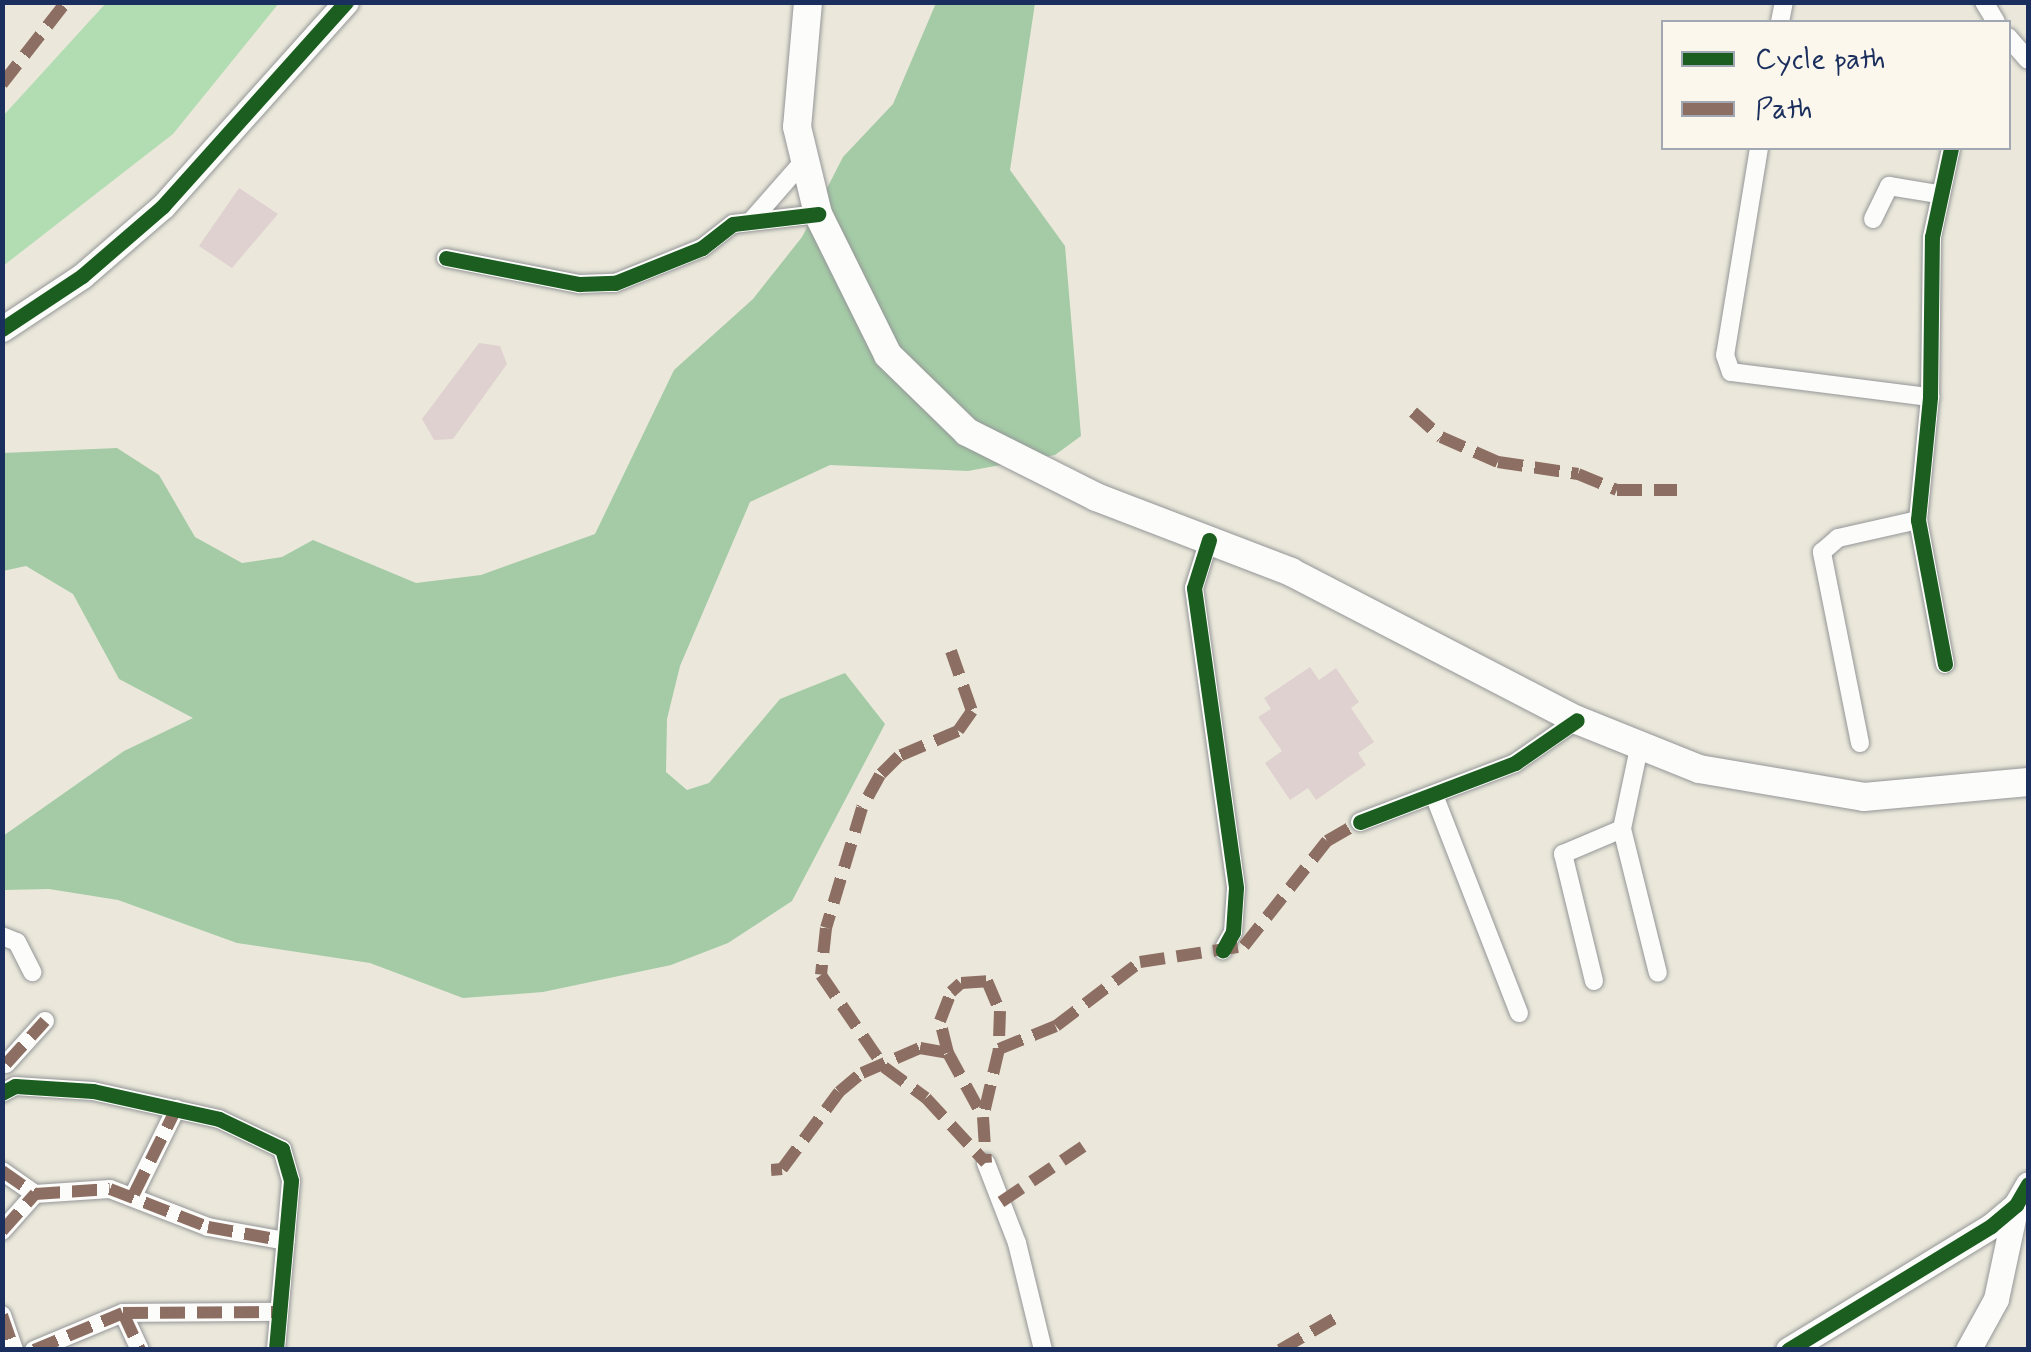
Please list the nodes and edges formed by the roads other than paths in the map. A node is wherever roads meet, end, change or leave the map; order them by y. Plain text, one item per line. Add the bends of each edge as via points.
1 (346, 2) edge
2 (808, 2) edge
3 (2011, 40) edge
4 (2028, 60) edge
5 (1759, 150) edge
6 (1951, 150) edge
7 (801, 164) junction
8 (1938, 194) junction
9 (818, 214) junction
10 (1873, 219) dead end
11 (752, 220) junction
12 (446, 258) dead end
13 (2, 329) edge
14 (1930, 396) junction
15 (1918, 520) junction
16 (1209, 540) junction
17 (1944, 664) dead end
18 (1577, 720) junction
19 (1860, 743) dead end
20 (1639, 748) junction
21 (2025, 782) edge
22 (1434, 794) junction
23 (1360, 822) dead end
24 (1622, 829) junction
25 (2, 936) edge
26 (1223, 950) dead end
27 (32, 972) dead end
28 (1658, 974) dead end
29 (1594, 982) dead end
30 (1520, 1013) dead end
31 (46, 1021) dead end
32 (4, 1062) edge
33 (9, 1089) edge
34 (176, 1109) junction
35 (986, 1163) dead end
36 (2, 1171) edge
37 (35, 1194) junction
38 (134, 1194) junction
39 (2022, 1194) edge
40 (2, 1231) edge
41 (286, 1241) junction
42 (278, 1312) junction
43 (123, 1313) junction
44 (2, 1315) edge
45 (14, 1350) edge
46 (34, 1350) edge
47 (140, 1350) edge
48 (276, 1350) edge
49 (1043, 1350) edge
50 (1788, 1350) edge
51 (1968, 1350) edge

1 - 13 street via 163,206 82,276
2 - 7 main road via 796,80
3 - 4 street
5 - 14 street via 1725,355 1731,372
6 - 8 street
7 - 9 main road
7 - 11 street
8 - 10 street via 1889,186
8 - 14 street via 1929,282
9 - 11 street
9 - 16 main road via 888,354 938,410 1023,463
11 - 12 street via 615,283 578,284
14 - 15 street
15 - 17 street
15 - 19 street via 1838,538 1822,552
16 - 18 main road via 1291,572
16 - 26 street via 1194,598 1236,888 1233,932
18 - 20 main road
18 - 22 street via 1515,763
20 - 21 main road via 1748,782 1838,795 1922,796
20 - 24 street
22 - 23 street
22 - 30 street
24 - 28 street
24 - 29 street via 1562,854
25 - 27 street via 17,942
31 - 32 street
32 - 33 street
33 - 34 street via 74,1088
34 - 38 street
34 - 41 street via 219,1119 282,1149 291,1180
35 - 49 street via 1016,1243
36 - 37 street
37 - 38 street via 110,1188
37 - 40 street
38 - 41 street via 208,1227
39 - 50 street
39 - 51 street via 1996,1298
41 - 42 street
42 - 43 street
42 - 48 street
43 - 46 street
43 - 47 street
44 - 45 street

